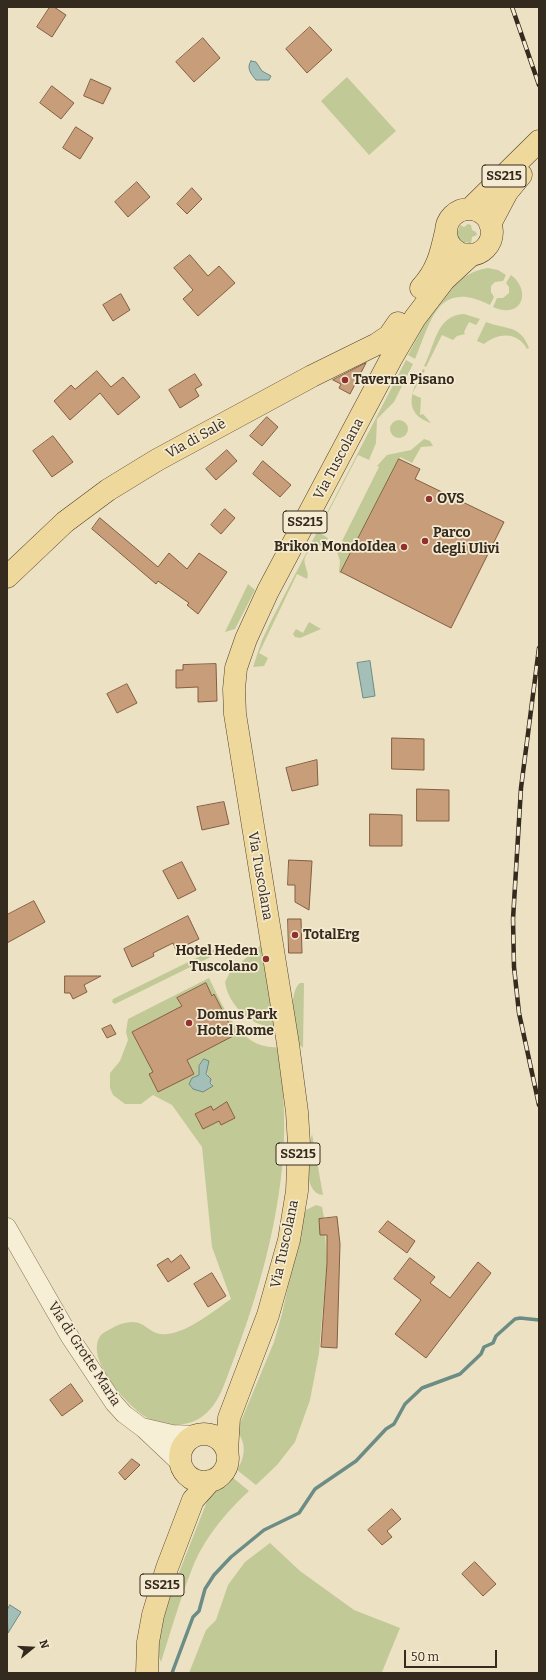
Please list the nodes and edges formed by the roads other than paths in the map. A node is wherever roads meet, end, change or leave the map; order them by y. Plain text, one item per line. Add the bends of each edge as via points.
1 (539, 147) edge
2 (470, 209) junction
3 (490, 224) junction
4 (446, 231) junction
5 (471, 255) junction
6 (398, 323) junction
7 (391, 359) junction
8 (7, 577) edge
9 (7, 1228) edge
10 (229, 1418) junction
11 (140, 1426) junction
12 (199, 1435) junction
13 (227, 1451) junction
14 (183, 1468) junction
15 (210, 1481) junction
16 (193, 1500) junction
17 (147, 1673) edge

1 - 2 main road, SS215
1 - 3 main road, SS215 via 507,192
2 - 3 main road via 482,214
2 - 4 main road via 456,213 447,224
3 - 5 main road via 492,236 489,243 478,254
4 - 5 main road via 453,249 458,253
4 - 6 main road, Via Tuscolana / SS215 via 436,269 411,300
5 - 7 main road, Via Tuscolana / SS215 via 427,300
6 - 7 main road, Via Tuscolana / SS215
6 - 8 main road, Via di Salè via 389,336 377,344 164,456 103,494 65,522
7 - 10 main road, Via Tuscolana / SS215 via 268,591 246,639 235,674 235,714 286,1029 299,1144 295,1205 285,1258 263,1330
9 - 11 street, Via di Grotte Maria via 90,1368 117,1406
10 - 12 main road
10 - 13 main road, Via Tuscolana
11 - 12 street via 172,1434
11 - 14 street, Via di Grotte Maria
12 - 13 main road via 211,1435 220,1440
12 - 14 main road via 188,1440 182,1448 180,1457
13 - 15 main road via 228,1461 225,1470
14 - 15 main road via 192,1478
14 - 16 main road
15 - 16 main road
16 - 17 main road, SS215 via 167,1568 153,1615 148,1642

